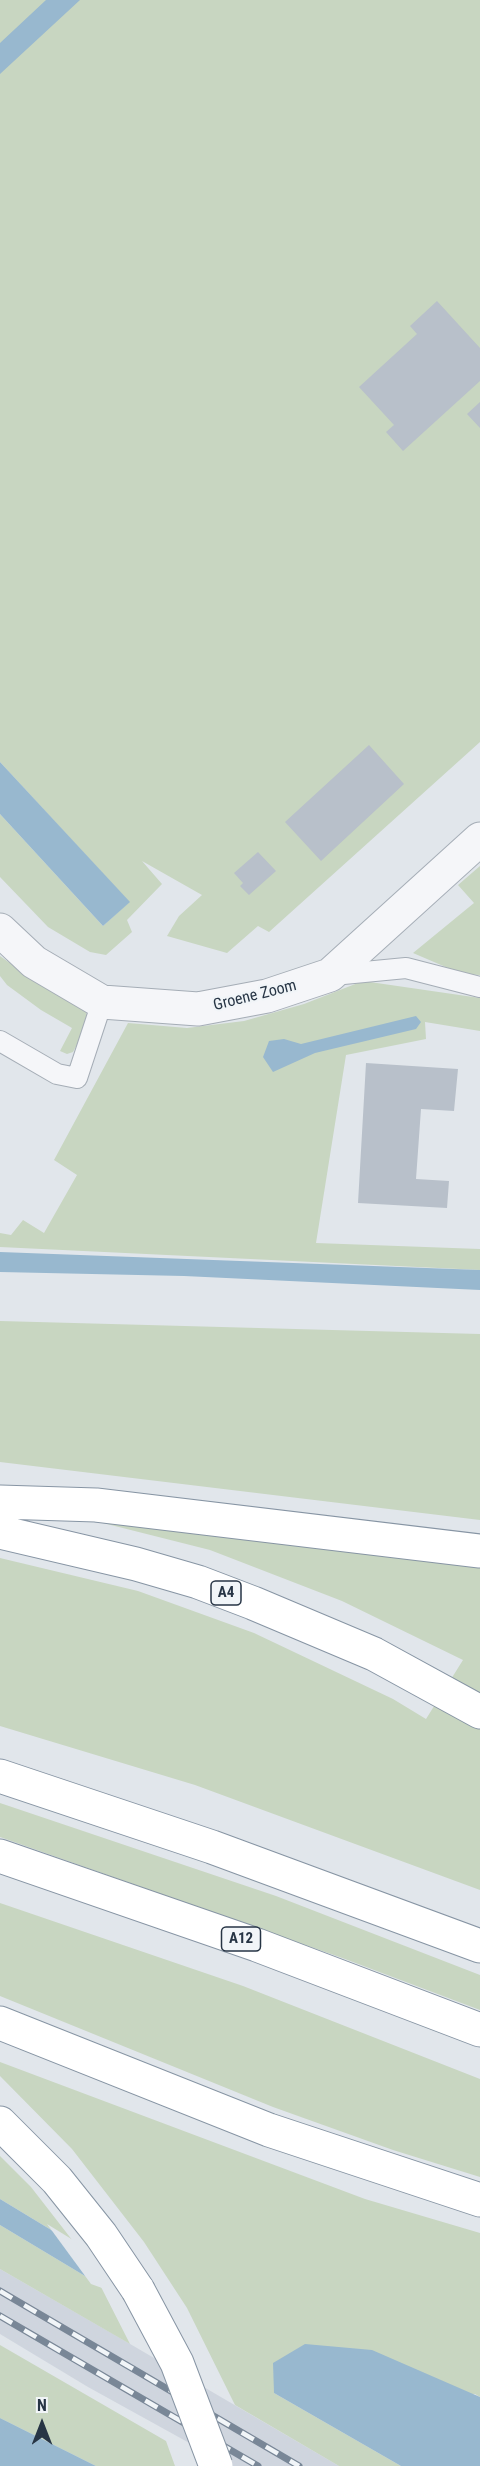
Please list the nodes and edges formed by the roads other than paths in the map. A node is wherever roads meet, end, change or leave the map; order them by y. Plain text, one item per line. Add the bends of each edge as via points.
1 (480, 839) edge
2 (0, 930) edge
3 (330, 975) junction
4 (480, 987) edge
5 (102, 1002) junction
6 (0, 1041) edge
7 (0, 1502) edge
8 (0, 1532) edge
9 (480, 1551) edge
10 (480, 1712) edge
11 (0, 1776) edge
12 (0, 1856) edge
13 (480, 1947) edge
14 (0, 2023) edge
15 (480, 2030) edge
16 (0, 2123) edge
17 (480, 2200) edge
18 (216, 2466) edge

1 - 3 street, Groene Zoom
2 - 5 street, Groene Zoom via 34,962
3 - 4 lane via 406,968
3 - 5 street, Groene Zoom via 267,996 198,1009
5 - 6 lane via 77,1078 57,1074
7 - 9 highway via 96,1504
8 - 10 highway, A4 via 198,1582 374,1653
11 - 13 highway via 212,1847
12 - 15 highway, A12 via 257,1945
14 - 17 highway via 270,2130
16 - 18 highway, bridge via 57,2180 138,2290 177,2363

